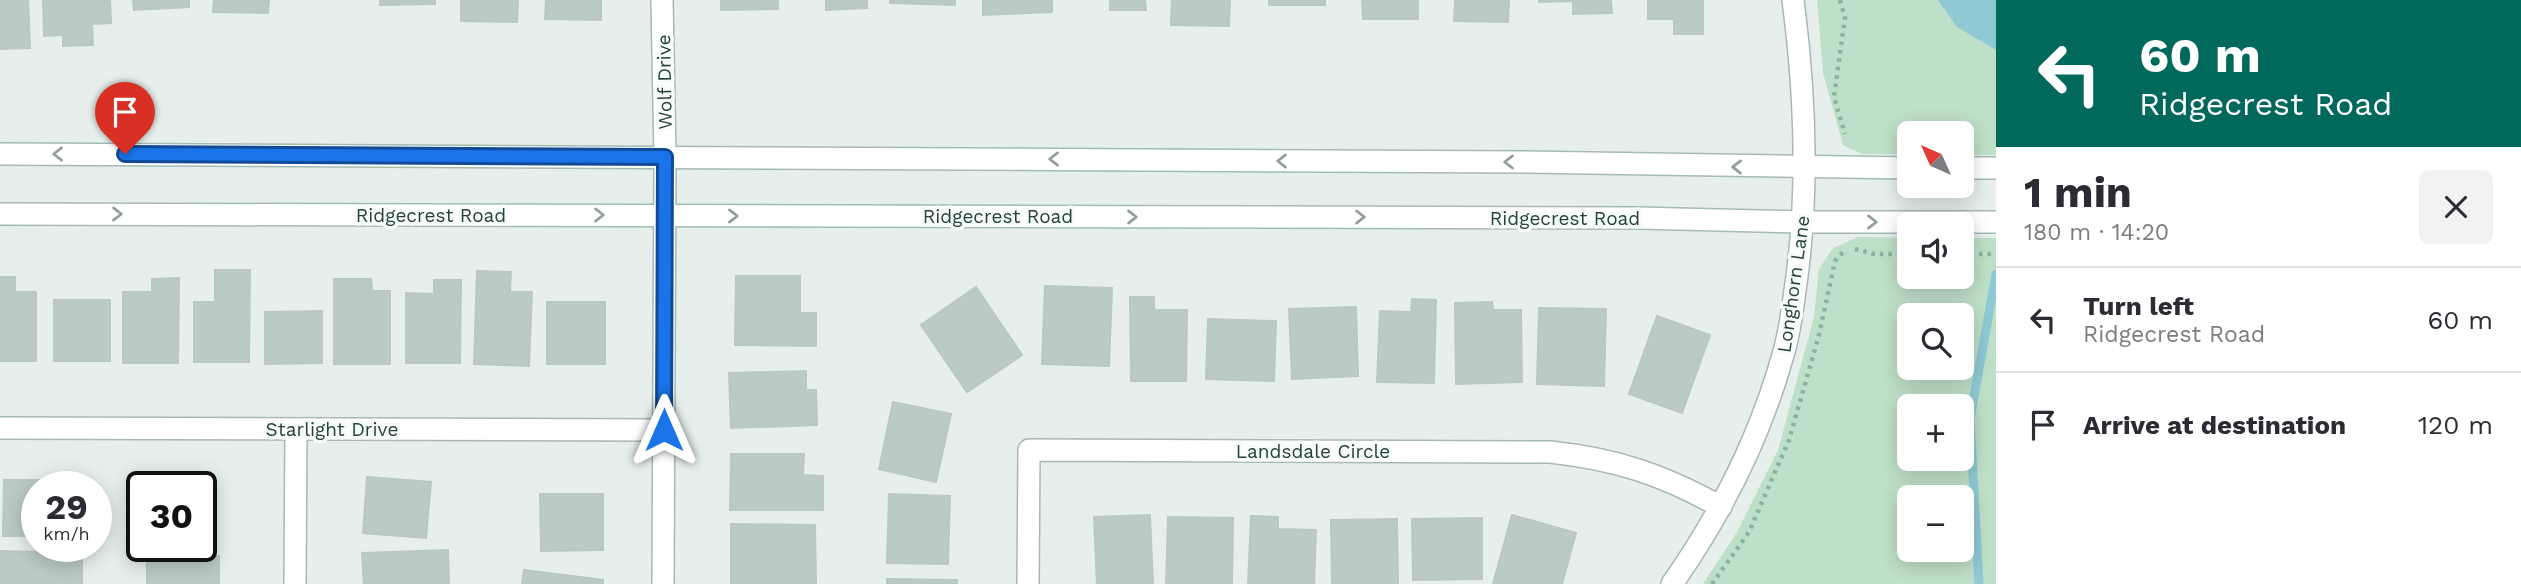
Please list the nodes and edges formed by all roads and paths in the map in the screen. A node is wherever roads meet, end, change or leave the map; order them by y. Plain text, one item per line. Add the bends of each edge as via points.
1 (662, 0) edge
2 (1793, 0) edge
3 (1840, 0) edge
4 (1844, 134) dead end
5 (0, 154) edge
6 (665, 157) junction
7 (1805, 168) junction
8 (1897, 168) edge
9 (1974, 168) edge
10 (1996, 169) edge
11 (0, 214) edge
12 (665, 216) junction
13 (1804, 222) junction
14 (1996, 222) edge
15 (1844, 249) dead end
16 (1897, 254) edge
17 (1974, 254) edge
18 (1996, 254) edge
19 (0, 428) edge
20 (296, 429) junction
21 (664, 430) junction
22 (1721, 507) junction
23 (295, 584) edge
24 (663, 584) edge
25 (1028, 584) edge
26 (1672, 584) edge

1 - 6 main road, Wolf Drive
2 - 7 main road, Longhorn Lane via 1801,58
3 - 4 path via 1845,17 1834,97
6 -> 5 main road
7 -> 6 main road
6 - 12 main road, Wolf Drive
7 - 8 main road
7 - 13 main road, Longhorn Lane
9 - 10 main road
11 -> 12 main road, Ridgecrest Road
12 -> 13 main road, Ridgecrest Road
12 - 21 main road, Wolf Drive
13 -> 14 main road, Ridgecrest Road
13 - 22 main road, Longhorn Lane via 1784,352 1762,421
15 - 16 path
17 - 18 path
19 - 20 main road, Starlight Drive
20 - 21 main road, Starlight Drive
20 - 23 main road
21 - 24 main road, Wolf Drive
22 - 25 main road, Landsdale Circle via 1633,466 1550,452 1029,450
22 - 26 main road, Longhorn Lane

